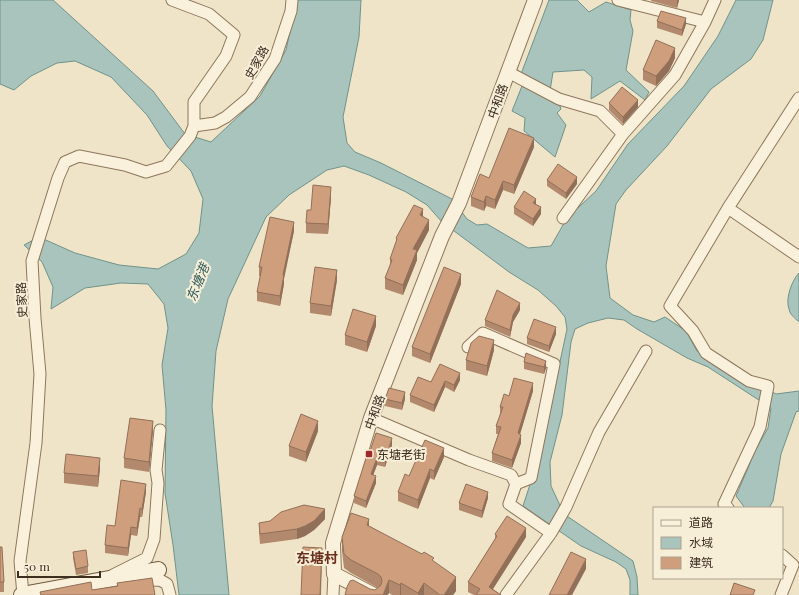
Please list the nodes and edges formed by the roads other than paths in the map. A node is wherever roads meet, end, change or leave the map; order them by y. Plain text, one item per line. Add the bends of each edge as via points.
1 (172, 0) edge
2 (292, 0) edge
3 (535, 0) edge
4 (618, 0) edge
5 (715, 0) edge
6 (705, 22) junction
7 (508, 72) junction
8 (799, 98) edge
9 (194, 126) junction
10 (622, 134) junction
11 (728, 208) junction
12 (563, 218) dead end
13 (799, 257) edge
14 (468, 346) dead end
15 (646, 351) dead end
16 (371, 418) junction
17 (160, 430) dead end
18 (516, 484) junction
19 (727, 507) edge
20 (551, 533) junction
21 (783, 556) edge
22 (796, 566) edge
23 (158, 570) dead end
24 (334, 574) junction
25 (106, 578) junction
26 (22, 595) edge
27 (170, 595) edge
28 (333, 595) edge
29 (374, 595) edge
30 (506, 595) edge
31 (781, 595) edge

1 - 9 street, 史家路 via 209,14 234,35 226,56 194,102
2 - 9 street, 史家路 via 291,11 275,60 250,97 215,123
3 - 7 street, 中和路
4 - 6 street
5 - 6 street
6 - 10 street via 675,75
7 - 10 street via 559,99 600,110
7 - 16 street, 中和路 via 459,203 442,236
8 - 11 street
9 - 26 street, 史家路 via 190,136 166,166 146,172 79,156 65,162 58,178 32,261 40,374 36,443 20,561
10 - 12 street
11 - 13 street
11 - 19 street via 670,306 693,331 706,353 749,381 768,386 760,427 724,504
14 - 18 street via 483,333 554,364 531,478
15 - 20 street via 599,432 566,507
16 - 18 street via 511,475
16 - 24 street, 中和路 via 333,543
17 - 25 street via 154,539 147,558
18 - 20 street via 509,504
20 - 30 street
21 - 22 street
22 - 31 street
23 - 25 main road
24 - 28 street, 中和路
24 - 29 street
25 - 26 main road
25 - 27 street via 126,582 160,580 167,584

